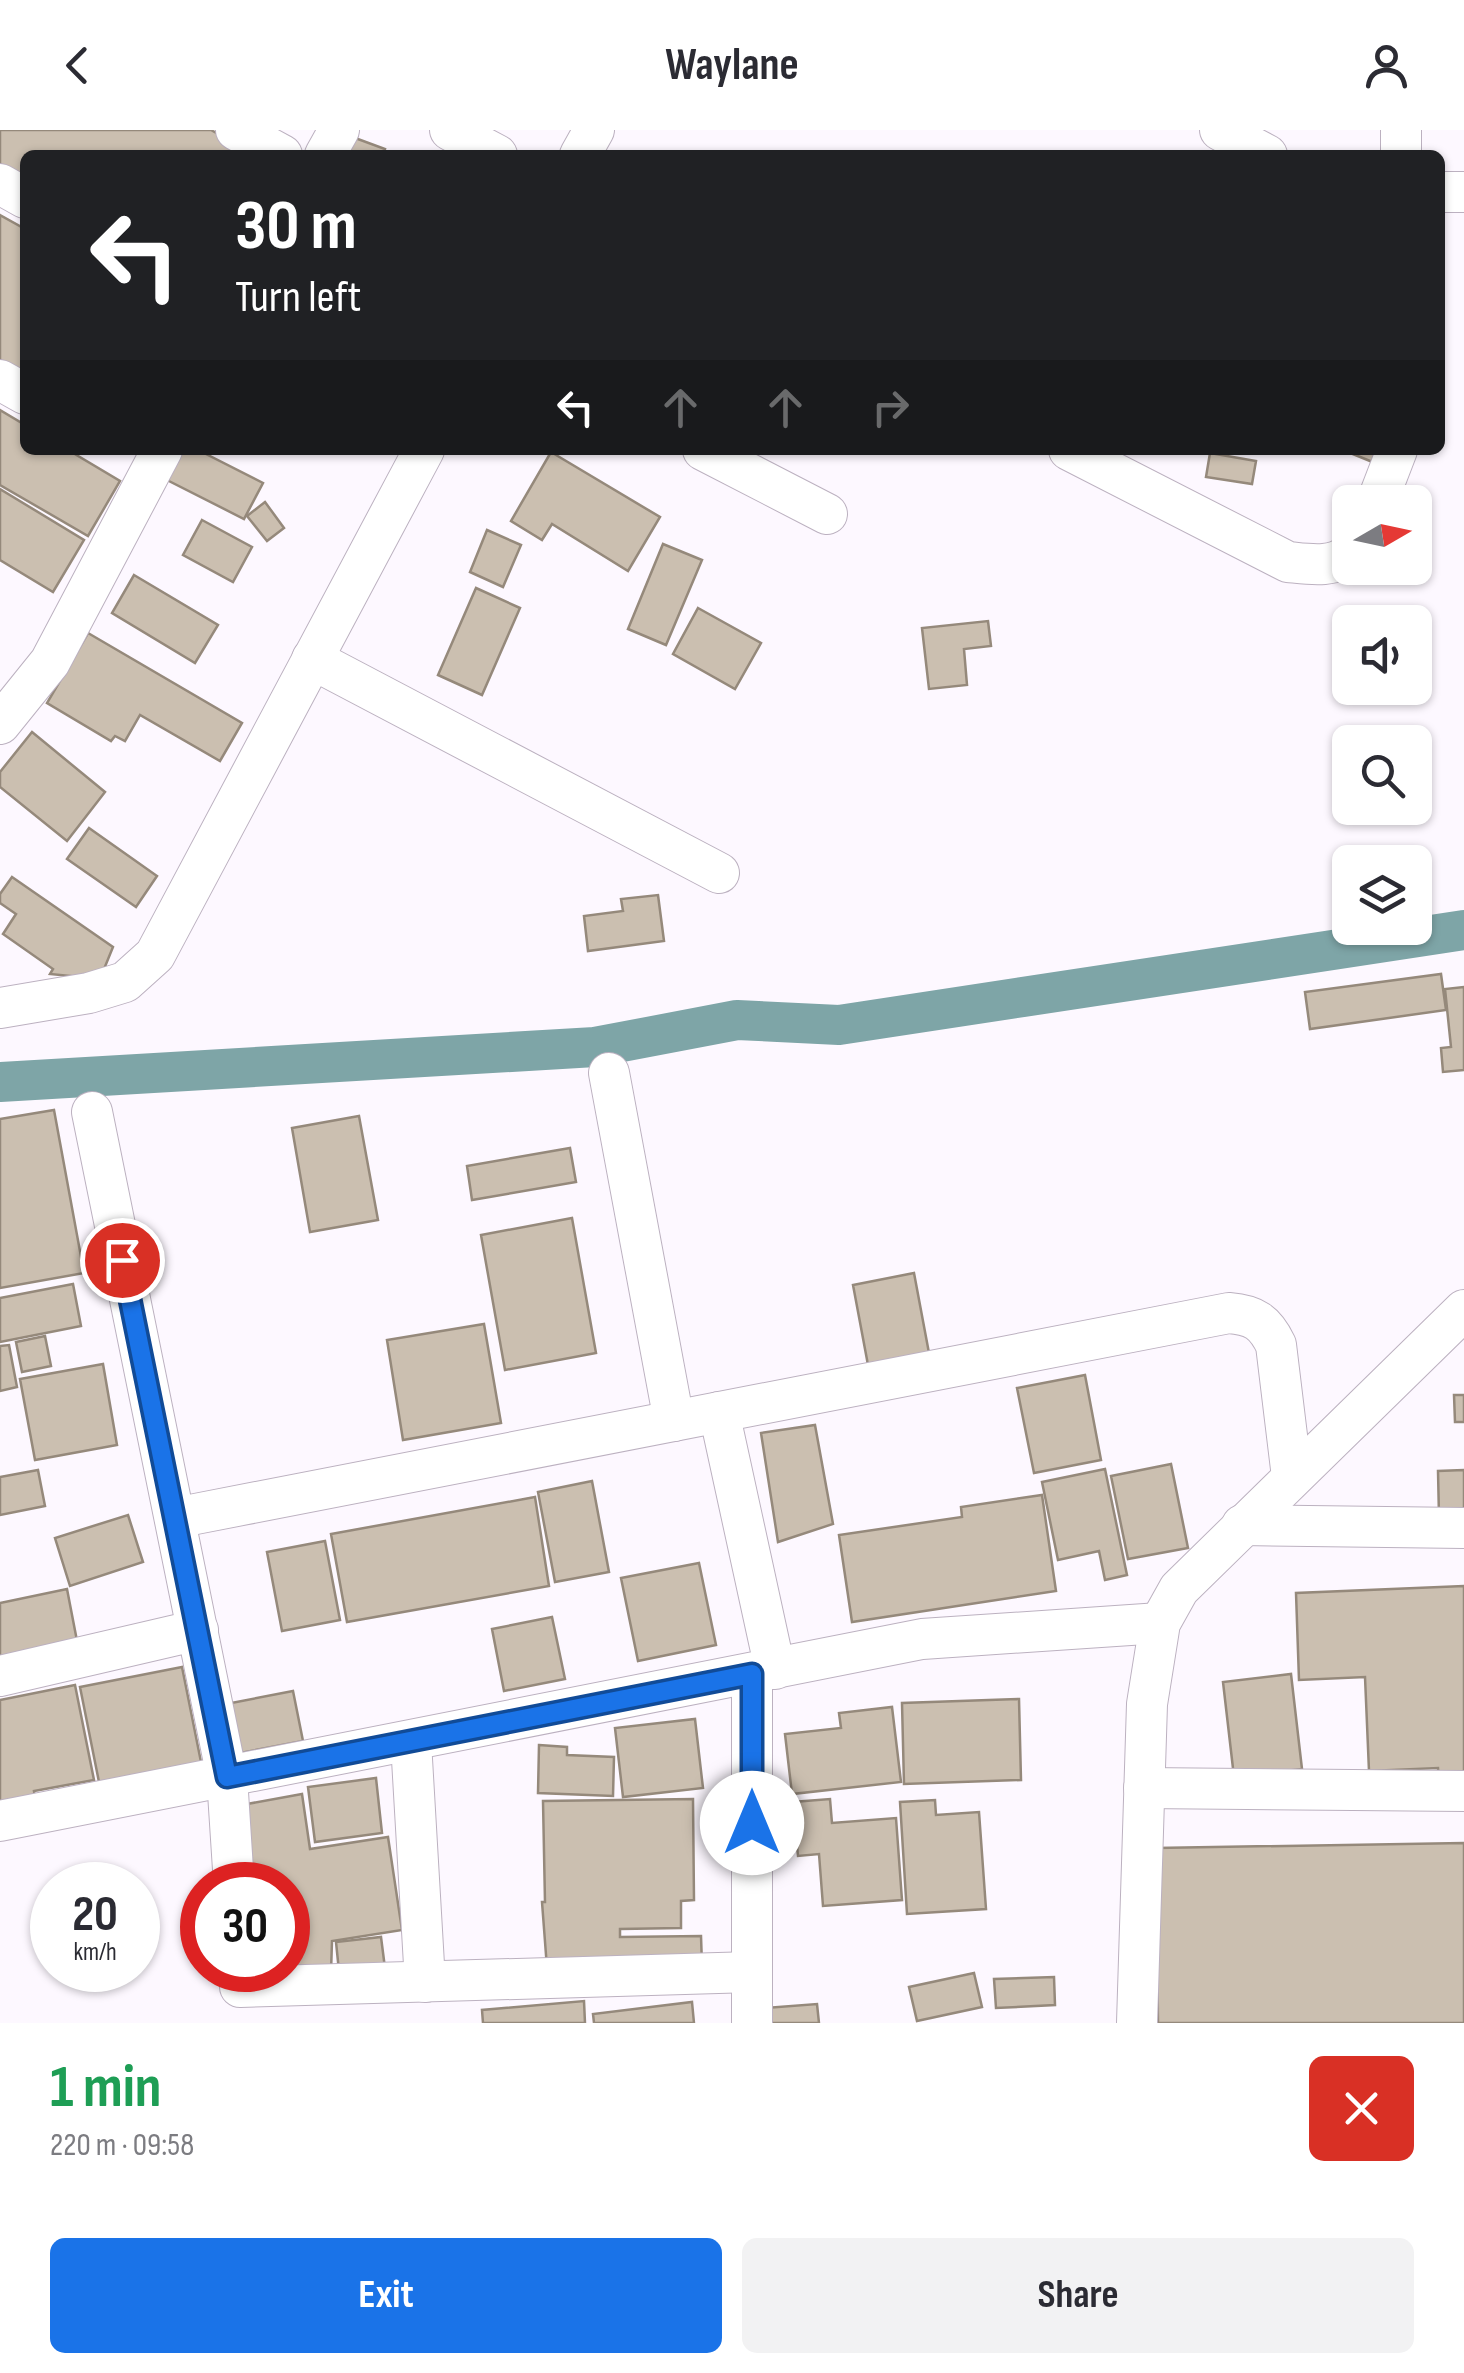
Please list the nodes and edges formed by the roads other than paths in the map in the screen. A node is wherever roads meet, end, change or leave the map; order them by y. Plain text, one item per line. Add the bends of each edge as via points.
1 (236, 130) edge
2 (450, 130) edge
3 (1220, 130) edge
4 (273, 150) edge
5 (488, 150) edge
6 (1258, 150) edge
7 (147, 455) edge
8 (421, 455) edge
9 (713, 455) edge
10 (1079, 455) edge
11 (1395, 455) edge
12 (1384, 485) edge
13 (826, 514) dead end
14 (1332, 562) edge
15 (312, 659) junction
16 (0, 724) edge
17 (719, 873) dead end
18 (0, 1008) edge
19 (610, 1073) dead end
20 (92, 1112) dead end
21 (1464, 1310) edge
22 (719, 1412) junction
23 (674, 1421) junction
24 (1292, 1476) junction
25 (175, 1518) junction
26 (1242, 1526) junction
27 (1464, 1528) edge
28 (1160, 1622) junction
29 (198, 1630) junction
30 (764, 1672) junction
31 (0, 1676) edge
32 (411, 1742) junction
33 (227, 1777) junction
34 (1144, 1788) junction
35 (1464, 1790) edge
36 (0, 1821) edge
37 (233, 1862) edge
38 (752, 1972) junction
39 (425, 1982) junction
40 (240, 1993) edge
41 (752, 2023) edge
42 (1137, 2023) edge

1 - 4 street
2 - 5 street
3 - 6 street
7 - 16 street via 50,662
8 - 15 street
9 - 13 street
10 - 14 street via 1288,562
11 - 12 street
15 - 17 street
15 - 18 street via 155,956 125,982
19 - 23 street
20 - 25 street
21 - 24 street
22 - 23 street
22 - 24 street via 1250,1314 1267,1326 1276,1345
22 - 30 street
23 - 25 street
24 - 26 street
25 - 29 street
26 - 27 street
26 - 28 street via 1179,1590
28 - 30 street via 922,1639
28 - 34 street
29 - 31 street
29 - 33 street
30 - 32 street
30 - 38 street
32 - 33 street
32 - 39 street
33 - 36 street
33 - 37 street
34 - 35 street
34 - 42 street
38 - 39 street
38 - 41 street
39 - 40 street

